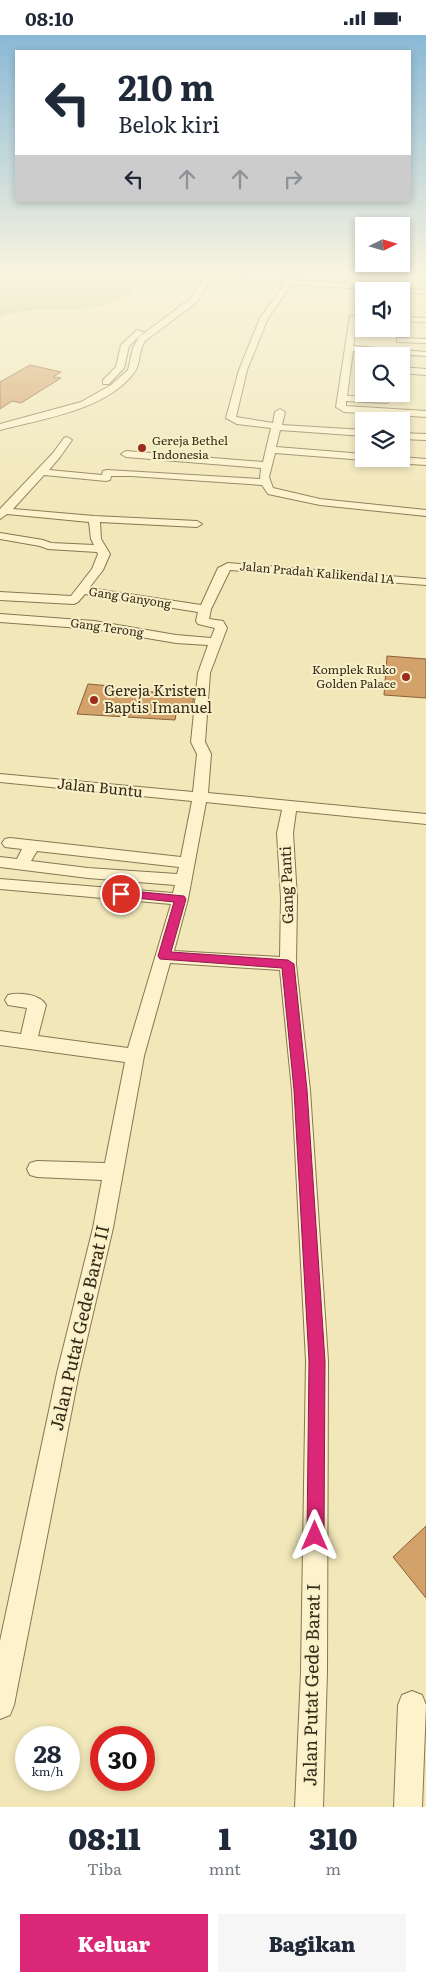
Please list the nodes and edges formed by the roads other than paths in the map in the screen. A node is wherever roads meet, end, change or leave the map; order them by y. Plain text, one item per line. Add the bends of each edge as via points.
1 (122, 357) edge
2 (135, 357) edge
3 (248, 357) edge
4 (351, 357) edge
5 (410, 371) edge
6 (426, 372) edge
7 (343, 398) junction
8 (355, 399) edge
9 (280, 412) dead end
10 (365, 412) edge
11 (426, 414) edge
12 (410, 415) edge
13 (0, 421) edge
14 (276, 426) junction
15 (0, 427) edge
16 (355, 432) edge
17 (410, 436) edge
18 (426, 437) edge
19 (68, 441) dead end
20 (272, 450) junction
21 (126, 454) dead end
22 (355, 456) edge
23 (410, 461) edge
24 (426, 462) edge
25 (267, 465) junction
26 (40, 472) junction
27 (265, 482) junction
28 (2, 513) edge
29 (426, 513) edge
30 (94, 519) junction
31 (197, 524) dead end
32 (0, 536) edge
33 (100, 549) junction
34 (426, 583) edge
35 (82, 590) junction
36 (0, 596) edge
37 (205, 609) junction
38 (0, 618) edge
39 (214, 642) junction
40 (0, 778) edge
41 (200, 798) junction
42 (290, 806) junction
43 (426, 819) edge
44 (10, 843) dead end
45 (32, 845) junction
46 (0, 861) edge
47 (187, 863) junction
48 (22, 864) junction
49 (183, 880) junction
50 (0, 884) edge
51 (180, 899) junction
52 (164, 956) junction
53 (288, 964) junction
54 (14, 1000) dead end
55 (0, 1038) edge
56 (28, 1042) junction
57 (134, 1056) junction
58 (37, 1169) dead end
59 (114, 1172) junction
60 (0, 1705) edge
61 (412, 1705) dead end
62 (309, 1807) edge
63 (408, 1807) edge

1 - 13 street via 120,368 95,391 74,402
2 - 15 street via 130,373 83,405
3 - 14 street via 231,418
4 - 7 street via 352,367
5 - 6 street
7 - 8 street
7 - 10 street via 341,407 344,409
9 - 14 street
11 - 12 street
14 - 16 street
14 - 20 street
17 - 18 street
19 - 26 street
20 - 22 street
20 - 25 street
21 - 25 street
23 - 24 street
25 - 27 street
26 - 27 street via 106,477 108,473 131,473
26 - 28 street
27 - 29 street via 272,492 292,497
28 - 30 street
30 - 31 street
30 - 33 street
32 - 33 street via 48,546
33 - 35 street via 104,554 97,570
34 - 37 street, Jalan Pradah Kalikendal 1A via 228,566 224,568
35 - 36 street, Gang Ganyong via 72,601
35 - 37 street, Gang Ganyong
37 - 39 street, Jalan Putat Gede Barat II via 202,621 221,626
38 - 39 street, Gang Terong via 94,625
39 - 41 street, Jalan Putat Gede Barat II via 204,673 198,742 204,753
40 - 41 street, Jalan Buntu
41 - 42 street
41 - 47 street, Jalan Putat Gede Barat II
42 - 43 street
42 - 53 street, Gang Panti via 285,833 289,898
44 - 45 street
45 - 47 street
45 - 48 street
46 - 48 street
47 - 49 street, Jalan Putat Gede Barat II
48 - 49 street
49 - 51 street, Jalan Putat Gede Barat II
50 - 51 street
51 - 52 street, Jalan Putat Gede Barat II
52 - 53 street
52 - 57 street, Jalan Putat Gede Barat II
53 - 62 street, Jalan Putat Gede Barat I via 301,1090 317,1361 314,1673
54 - 56 street via 37,1005
55 - 56 street
56 - 57 street
57 - 59 street, Jalan Putat Gede Barat II
58 - 59 street
59 - 60 street, Jalan Putat Gede Barat II via 68,1373
61 - 63 street

